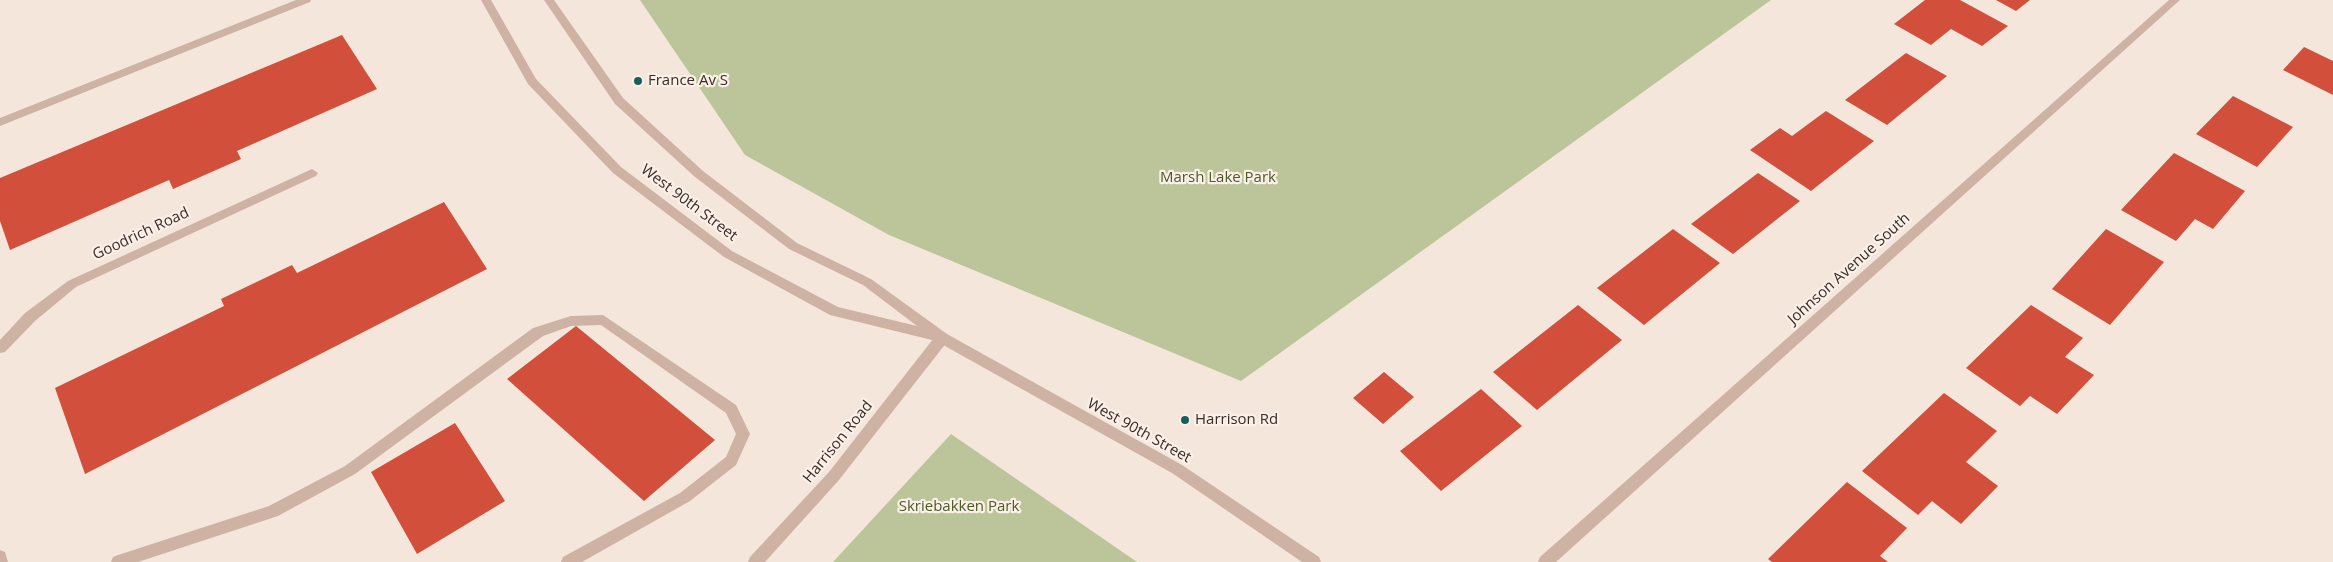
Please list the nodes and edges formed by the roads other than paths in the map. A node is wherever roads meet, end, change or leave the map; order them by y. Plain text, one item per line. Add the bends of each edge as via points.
1 (306, 0) edge
2 (486, 0) edge
3 (550, 0) edge
4 (2174, 0) edge
5 (0, 122) edge
6 (312, 173) dead end
7 (942, 338) junction
8 (0, 348) edge
9 (0, 557) edge
10 (1, 562) edge
11 (118, 562) edge
12 (568, 562) edge
13 (755, 562) edge
14 (1314, 562) edge
15 (1545, 562) edge

1 - 5 street
2 - 7 street, West 90th Street via 532,81 617,170 728,254 835,311
3 - 7 street, West 90th Street via 619,101 699,174 793,246 867,282
4 - 15 street, Johnson Avenue South
6 - 8 street, Goodrich Road via 72,284 30,317
7 - 13 street, Harrison Road via 834,476
7 - 14 street, West 90th Street via 1176,469
9 - 10 street
11 - 12 street via 273,511 350,470 538,332 571,320 603,320 731,409 743,434 731,461 685,498

